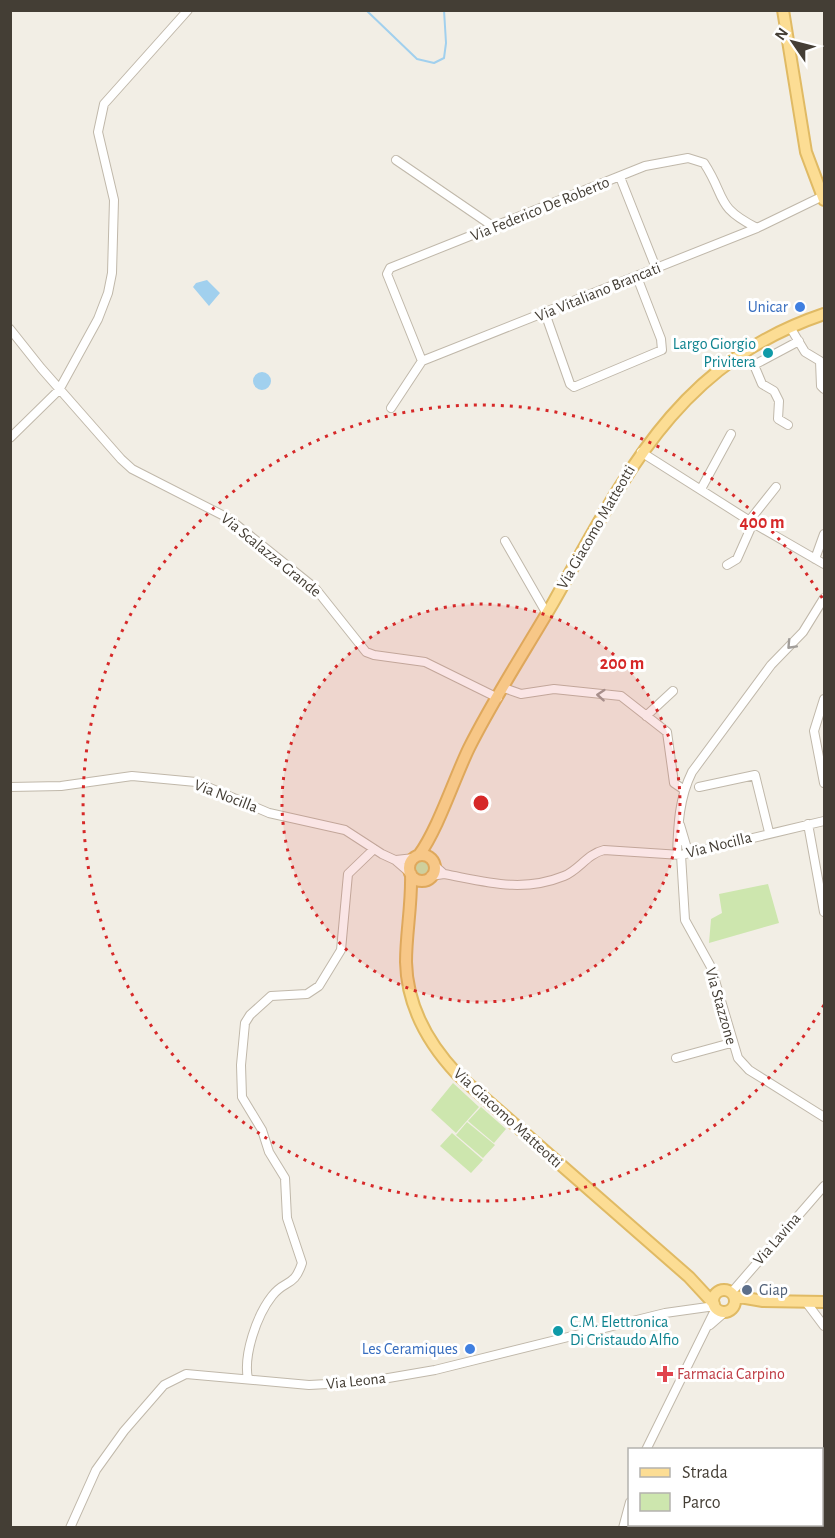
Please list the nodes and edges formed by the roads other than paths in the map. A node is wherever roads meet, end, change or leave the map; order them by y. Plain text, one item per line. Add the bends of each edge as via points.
1 (188, 10) edge
2 (783, 10) edge
3 (396, 160) dead end
4 (620, 177) junction
5 (824, 198) edge
6 (494, 227) junction
7 (757, 228) junction
8 (656, 268) junction
9 (637, 277) junction
10 (545, 313) junction
11 (825, 314) edge
12 (790, 327) junction
13 (10, 329) edge
14 (799, 341) junction
15 (737, 357) junction
16 (422, 361) junction
17 (754, 365) junction
18 (825, 389) edge
19 (59, 390) junction
20 (391, 408) dead end
21 (789, 425) dead end
22 (731, 434) dead end
23 (10, 438) edge
24 (640, 452) junction
25 (776, 487) dead end
26 (701, 489) junction
27 (751, 522) junction
28 (825, 534) edge
29 (506, 541) dead end
30 (814, 559) junction
31 (825, 564) edge
32 (727, 565) dead end
33 (825, 598) edge
34 (547, 614) junction
35 (504, 688) junction
36 (673, 691) dead end
37 (498, 698) junction
38 (824, 698) edge
39 (646, 716) junction
40 (825, 783) edge
41 (699, 787) dead end
42 (10, 788) edge
43 (683, 789) junction
44 (441, 808) junction
45 (825, 821) edge
46 (808, 824) junction
47 (769, 832) junction
48 (374, 849) junction
49 (682, 854) junction
50 (417, 856) junction
51 (395, 860) junction
52 (432, 870) junction
53 (411, 874) junction
54 (825, 912) edge
55 (411, 915) junction
56 (731, 1043) junction
57 (676, 1058) dead end
58 (825, 1117) edge
59 (825, 1186) edge
60 (689, 1277) junction
61 (729, 1293) junction
62 (763, 1301) junction
63 (806, 1302) junction
64 (825, 1302) edge
65 (720, 1307) junction
66 (825, 1326) edge
67 (248, 1379) junction
68 (647, 1448) edge
69 (628, 1509) edge
70 (70, 1527) edge
71 (623, 1527) edge

1 - 19 street via 111,94 100,112 98,132 114,201 112,273 105,303
2 - 5 main road via 806,152
3 - 6 street
4 - 6 street, Via Federico De Roberto
4 - 7 street, Via Federico De Roberto via 660,162 697,160 708,169 720,198 733,216
4 - 8 street
5 - 7 street, Via Vitaliano Brancati
6 - 16 street, Via Federico De Roberto via 388,271
7 - 8 street, Via Vitaliano Brancati
8 - 9 street, Via Vitaliano Brancati
9 - 10 street, Via Vitaliano Brancati
9 - 10 street via 662,350 574,387
10 - 16 street, Via Vitaliano Brancati
11 - 12 main road, Via Giacomo Matteotti
12 - 14 street
12 - 15 main road, Via Giacomo Matteotti
13 - 19 street, Via Scalazza Grande
14 - 17 street
14 - 18 street via 805,352 820,361 821,386
15 - 17 street
15 - 24 main road, Via Giacomo Matteotti via 688,397
16 - 20 street
17 - 21 street via 762,384 774,391 779,400 778,419
19 - 23 street
19 - 37 street, Via Scalazza Grande via 132,469 228,518 315,588 366,652 425,662
22 - 26 street
24 - 26 street
24 - 34 main road, Via Giacomo Matteotti
25 - 27 street
26 - 27 street
27 - 30 street
27 - 32 street via 736,559
28 - 30 street
29 - 34 street
30 - 31 street
33 -> 43 street via 803,632 771,665
34 - 35 main road, Via Giacomo Matteotti
35 - 37 main road, Via Giacomo Matteotti
39 -> 35 street via 621,696 554,689 521,694
36 - 39 street
37 - 44 main road, Via Giacomo Matteotti
38 - 40 street via 814,731
39 - 43 street via 669,735 674,783
41 - 47 street via 755,775
42 - 48 street, Via Nocilla via 61,786 132,776 196,782 269,813 345,830
43 - 49 street, Via Stazzone via 679,820
44 - 50 main road
44 - 52 main road via 433,841
45 - 46 street, Via Nocilla
46 - 47 street, Via Nocilla
46 - 54 street
47 - 49 street, Via Nocilla
48 - 51 street, Via Nocilla
48 - 67 street via 348,874 341,950 319,986 307,994 271,996 245,1023 242,1097 285,1178 287,1218 302,1263 295,1280 278,1290 263,1313 247,1363
49 - 52 street, Via Nocilla via 604,850 566,875 528,886
49 - 56 street, Via Stazzone via 685,920 711,968
50 - 51 street
50 - 52 main road
50 - 53 main road via 410,863
51 - 53 street, Via Nocilla
52 - 53 main road via 417,880
52 - 55 main road
53 - 55 main road
55 - 60 main road, Via Giacomo Matteotti via 406,963 409,987 416,1012 435,1050 457,1074
56 - 57 street
56 - 58 street, Via Stazzone via 749,1070
59 - 61 street, Via Lavina
60 - 61 main road via 706,1288
60 - 65 main road
61 - 62 main road
61 - 65 main road
61 - 65 main road via 715,1296
62 - 63 main road
62 - 65 main road
63 - 64 main road
63 - 66 street
65 - 67 street, Via Leona via 665,1313 435,1370 365,1382 309,1385
65 - 68 street
67 - 70 street, Via Leona via 192,1372 164,1385 102,1461
69 - 71 street

